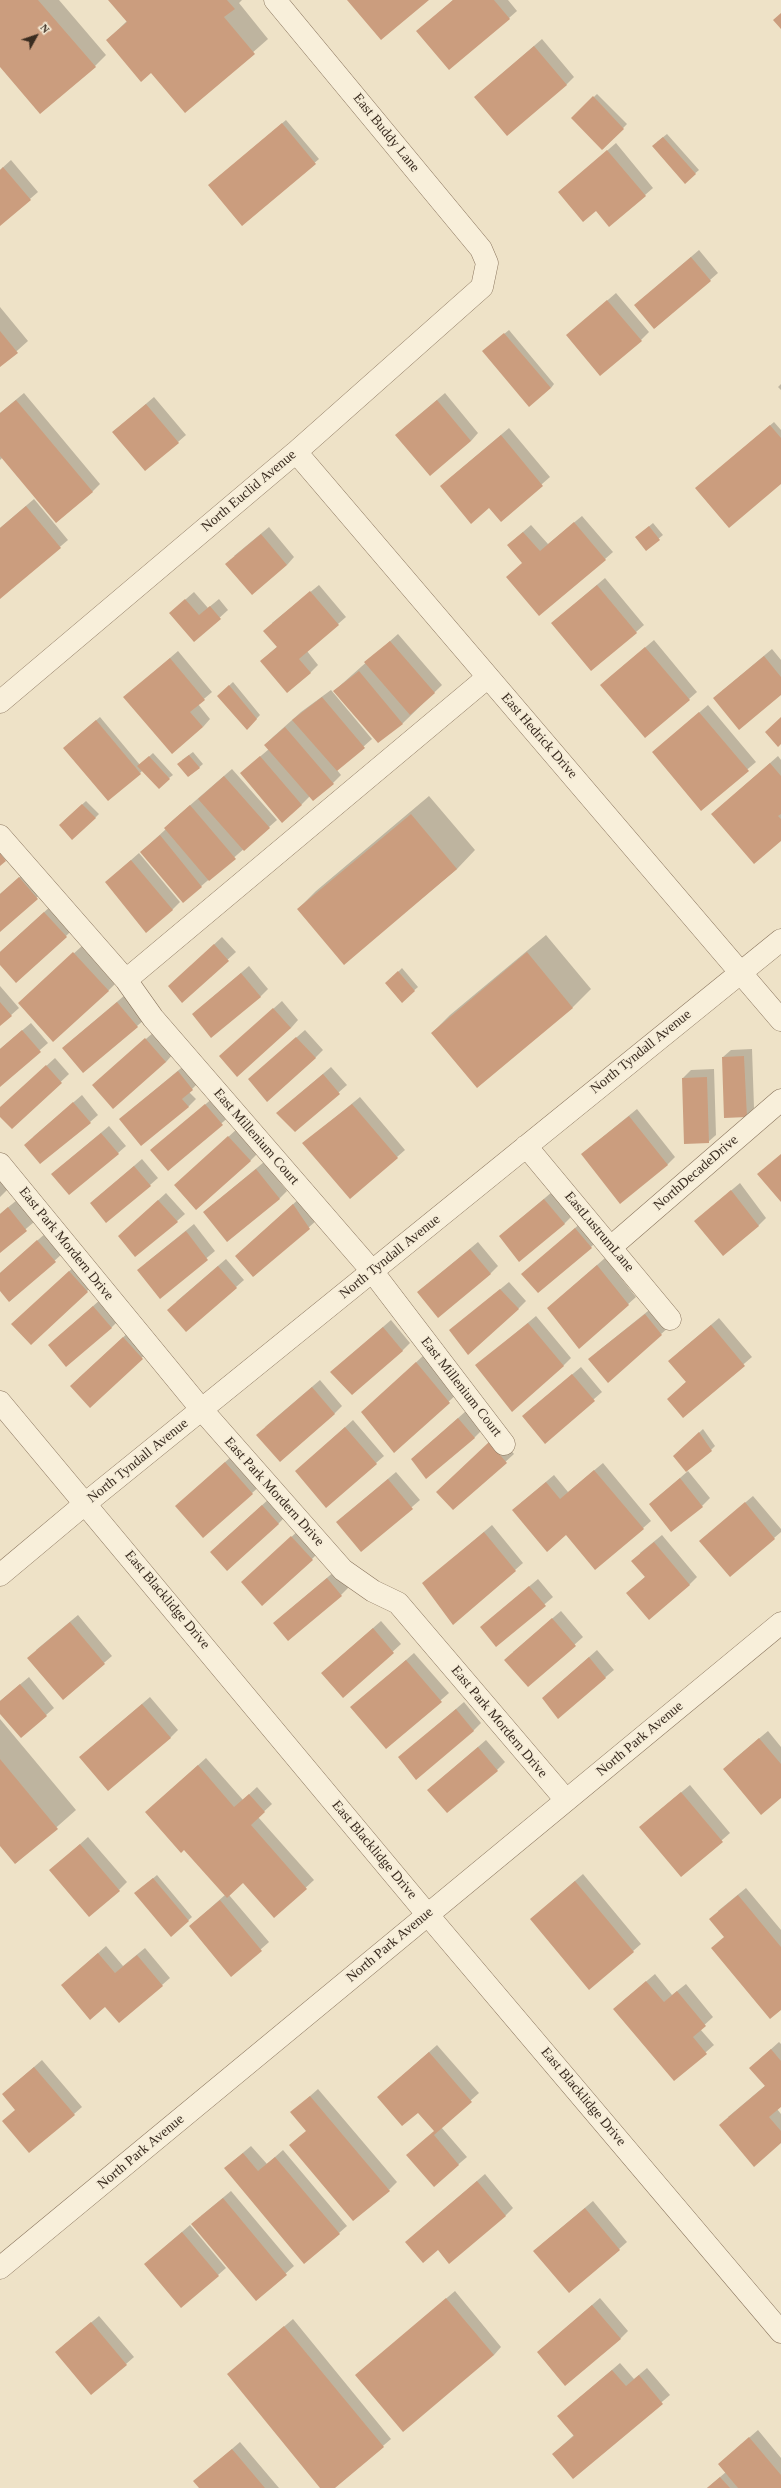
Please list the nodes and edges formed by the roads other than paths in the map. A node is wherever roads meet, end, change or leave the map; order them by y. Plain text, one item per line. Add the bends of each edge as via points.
1 (275, 0) edge
2 (487, 271) joint
3 (296, 452) junction
4 (488, 677) junction
5 (0, 702) edge
6 (0, 836) edge
7 (781, 940) edge
8 (741, 972) junction
9 (126, 980) junction
10 (781, 1020) edge
11 (781, 1100) edge
12 (526, 1146) junction
13 (0, 1164) edge
14 (611, 1247) junction
15 (372, 1271) junction
16 (670, 1319) dead end
17 (0, 1402) edge
18 (202, 1410) junction
19 (504, 1444) dead end
20 (86, 1503) junction
21 (0, 1575) edge
22 (781, 1623) edge
23 (566, 1800) junction
24 (428, 1914) junction
25 (0, 2268) edge
26 (781, 2332) edge

1 - 2 street, East Buddy Lane via 481,249 487,263
2 - 3 street, North Euclid Avenue via 482,287 468,301
3 - 4 street, East Hedrick Drive
3 - 5 street, North Euclid Avenue
4 - 8 street, East Hedrick Drive
4 - 9 street
6 - 9 street, East Millenium Court
7 - 8 street, North Tyndall Avenue
8 - 10 street, East Hedrick Drive
8 - 12 street, North Tyndall Avenue
9 - 15 street, East Millenium Court via 153,1018
11 - 14 street, NorthDecadeDrive
12 - 14 street, EastLustrumLane
12 - 15 street, North Tyndall Avenue
13 - 18 street, East Park Mordern Drive
14 - 16 street, EastLustrumLane
15 - 18 street, North Tyndall Avenue
15 - 19 street, East Millenium Court
17 - 20 street, East Blacklidge Drive
18 - 20 street, North Tyndall Avenue
18 - 23 street, East Park Mordern Drive via 343,1570 373,1591 398,1603
20 - 21 street, North Tyndall Avenue
20 - 24 street, East Blacklidge Drive
22 - 23 street, North Park Avenue
23 - 24 street, North Park Avenue
24 - 25 street, North Park Avenue
24 - 26 street, East Blacklidge Drive

